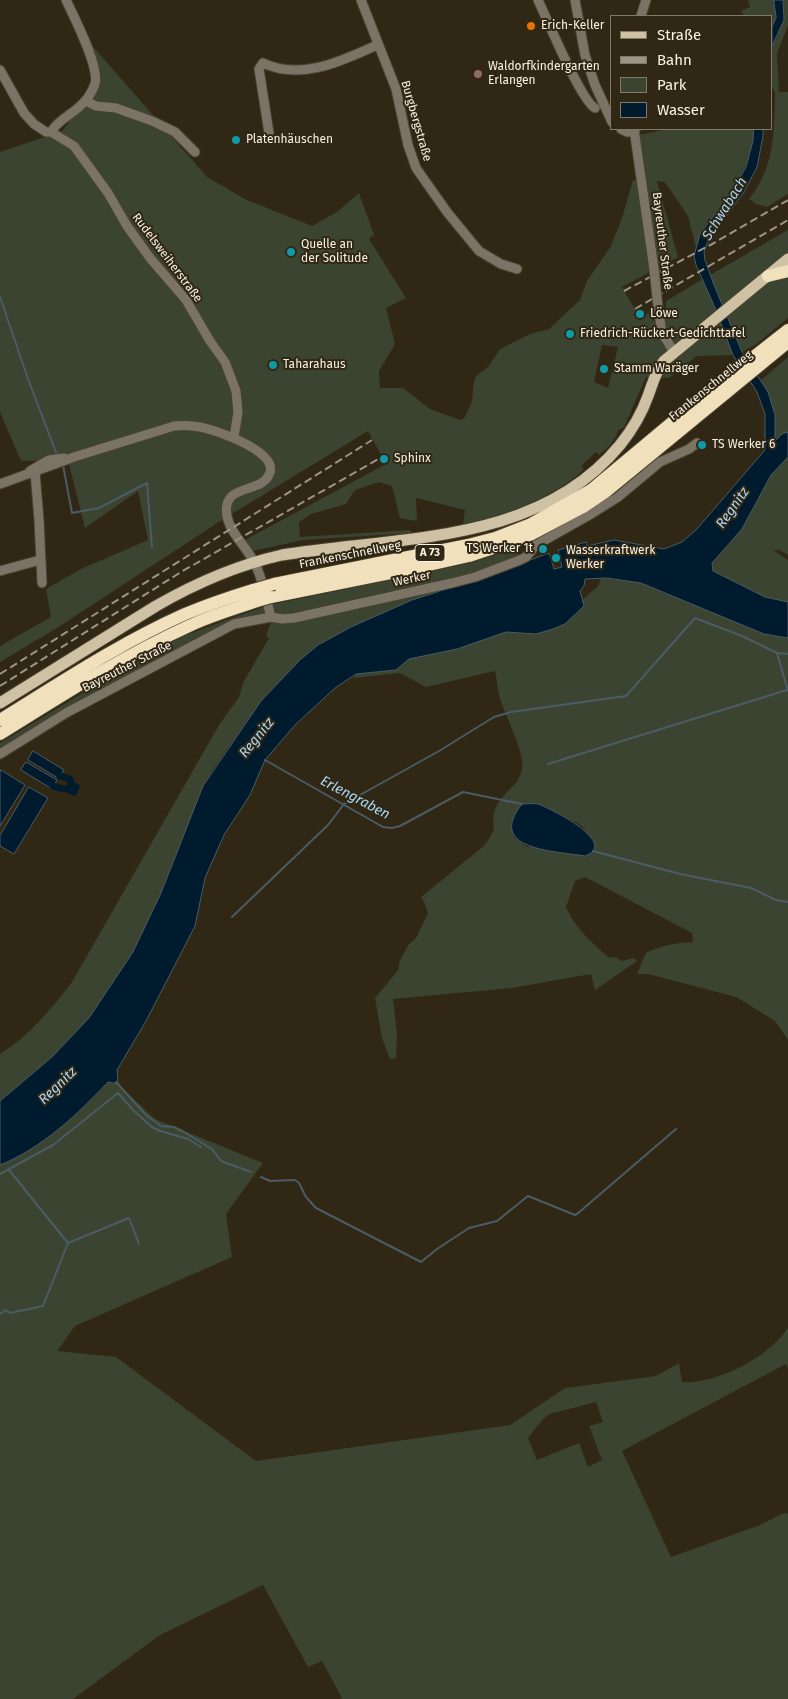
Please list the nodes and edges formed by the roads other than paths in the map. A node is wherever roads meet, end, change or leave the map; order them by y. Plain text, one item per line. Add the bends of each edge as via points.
1 (66, 0) edge
2 (361, 0) edge
3 (538, 0) edge
4 (575, 0) edge
5 (646, 0) edge
6 (641, 15) edge
7 (377, 45) junction
8 (0, 70) edge
9 (594, 85) junction
10 (86, 100) junction
11 (596, 108) junction
12 (610, 119) edge
13 (610, 120) edge
14 (623, 130) edge
15 (635, 130) edge
16 (51, 132) junction
17 (269, 133) dead end
18 (195, 152) dead end
19 (788, 259) edge
20 (517, 269) dead end
21 (788, 271) edge
22 (768, 276) junction
23 (787, 336) edge
24 (674, 352) junction
25 (761, 357) junction
26 (729, 383) junction
27 (234, 438) junction
28 (697, 443) dead end
29 (74, 457) junction
30 (35, 472) junction
31 (23, 475) junction
32 (0, 484) edge
33 (40, 560) junction
34 (255, 562) junction
35 (0, 571) edge
36 (42, 583) dead end
37 (255, 596) junction
38 (270, 617) junction
39 (0, 703) edge
40 (0, 720) edge
41 (0, 734) edge
42 (0, 754) edge

1 - 10 street via 96,74
2 - 7 street, Burgbergstraße
3 - 11 street via 586,99
4 - 9 street
5 - 6 street
7 - 17 street via 324,67 283,69 263,63 259,69
7 - 20 street, Burgbergstraße via 396,89 416,168 479,251
8 - 16 street, Rudelsweiherstraße via 24,113 46,132
9 - 11 street via 592,94
9 - 12 street
10 - 16 street via 62,118
10 - 18 street via 96,106 116,108 175,132
11 - 13 street
14 - 15 street
15 - 24 street, Bayreuther Straße, bridge via 659,318 664,338
16 - 27 street, Rudelsweiherstraße via 74,146 87,162 127,226 186,300 225,362 236,391 238,412
19 - 22 main road
21 - 22 highway
22 - 24 main road
23 - 25 highway, Frankenschnellweg / A 73
23 - 25 highway, Frankenschnellweg / A 73 via 776,352
24 - 34 main road via 657,370 638,419 619,446 587,476 543,504 500,521 450,533 304,551
25 - 26 highway, Frankenschnellweg / A 73
26 - 37 highway, Frankenschnellweg / A 73, bridge via 591,490 531,524 468,545 274,584
26 - 37 highway, Frankenschnellweg / A 73, bridge via 604,493 532,534 469,556 272,597
27 - 29 street via 199,426 180,425
27 - 34 street via 261,454 270,464 270,474 266,479 234,494 227,507 230,525
28 - 38 street, Werker via 660,462 618,497 536,545 520,560 475,577 431,588 294,618
29 - 30 street
29 - 31 street via 49,460
30 - 31 street
30 - 33 street
31 - 32 street
33 - 35 street
33 - 36 street
34 - 38 street
34 - 39 main road via 219,574 175,595
37 - 40 highway, Frankenschnellweg / A 73 via 203,607 149,632
37 - 41 highway, Frankenschnellweg / A 73 via 112,665
38 - 42 street, Bayreuther Straße via 241,622 226,629 66,713

